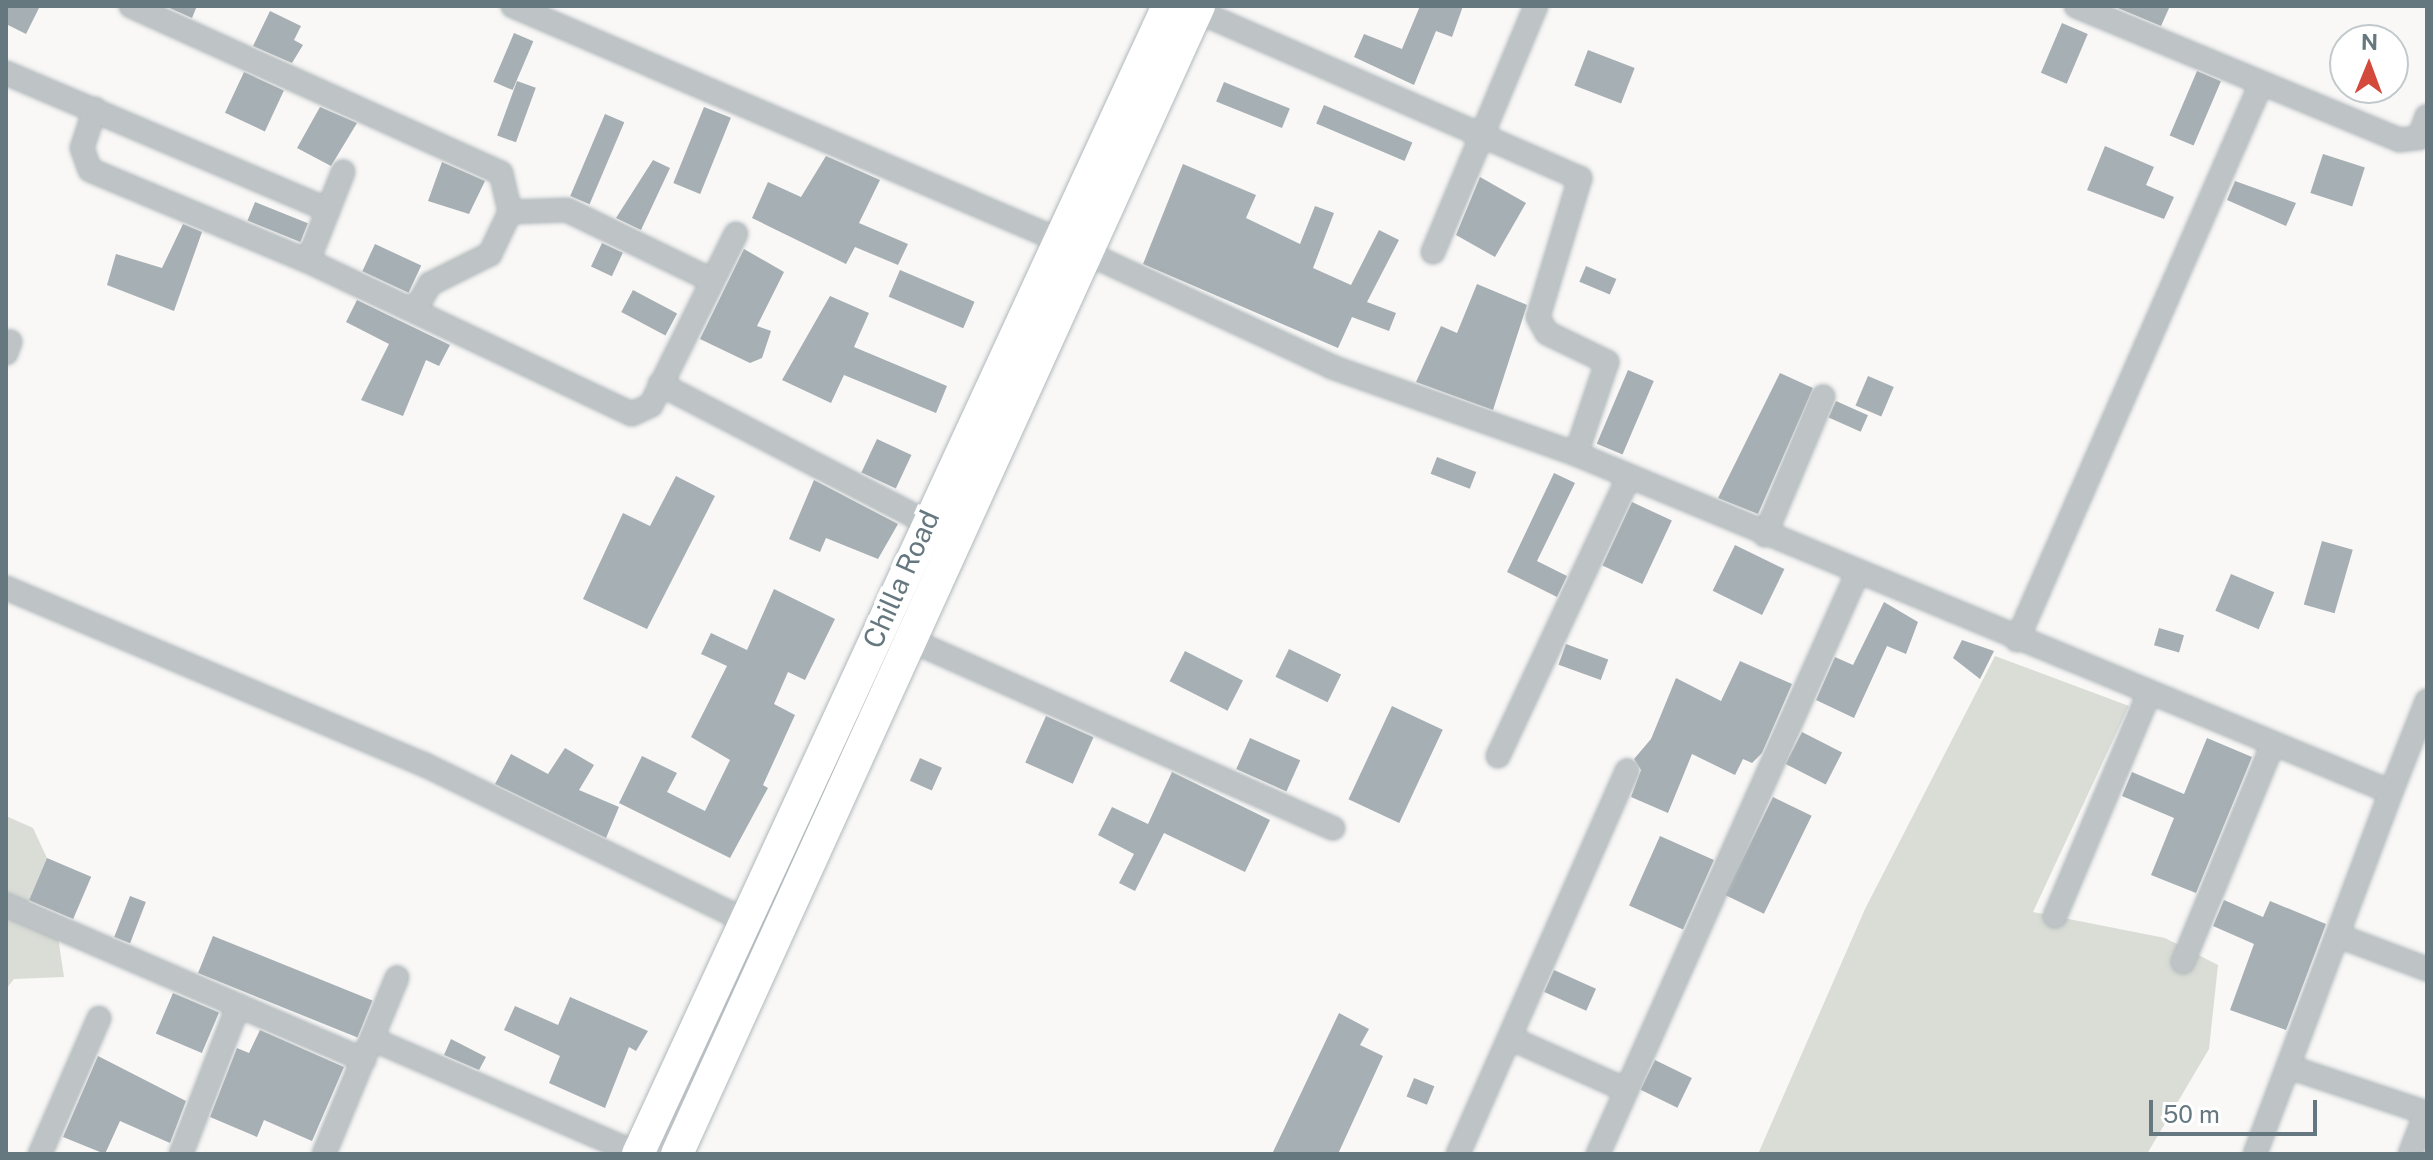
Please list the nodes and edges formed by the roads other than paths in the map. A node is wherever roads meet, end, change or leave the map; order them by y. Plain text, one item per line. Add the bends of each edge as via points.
1 (131, 6) edge
2 (513, 6) edge
3 (1536, 6) edge
4 (2076, 6) edge
5 (1188, 8) edge
6 (6, 73) edge
7 (2261, 84) junction
8 (95, 109) junction
9 (2427, 116) edge
10 (1485, 131) junction
11 (343, 172) dead end
12 (328, 210) junction
13 (510, 212) junction
14 (736, 234) dead end
15 (1075, 248) junction
16 (1433, 252) dead end
17 (308, 261) junction
18 (713, 281) junction
19 (415, 310) junction
20 (660, 384) junction
21 (1823, 397) dead end
22 (1576, 454) junction
23 (1629, 476) junction
24 (926, 522) junction
25 (1765, 535) junction
26 (1857, 574) junction
27 (6, 588) edge
28 (880, 627) junction
29 (2017, 640) junction
30 (913, 641) junction
31 (2149, 694) junction
32 (2427, 701) edge
33 (2273, 744) junction
34 (1498, 756) dead end
35 (1627, 771) dead end
36 (2391, 792) junction
37 (1333, 828) dead end
38 (6, 905) edge
39 (2055, 916) dead end
40 (748, 922) junction
41 (2339, 936) junction
42 (2183, 962) dead end
43 (2427, 969) edge
44 (397, 978) dead end
45 (238, 1006) junction
46 (99, 1018) dead end
47 (1510, 1038) junction
48 (368, 1050) junction
49 (2292, 1068) junction
50 (1626, 1090) junction
51 (2427, 1113) edge
52 (40, 1154) edge
53 (181, 1154) edge
54 (324, 1154) edge
55 (638, 1154) edge
56 (677, 1154) edge
57 (1458, 1154) edge
58 (1598, 1154) edge
59 (2255, 1154) edge
60 (2410, 1154) edge

1 - 13 street via 487,163 508,186
2 - 15 street
3 - 10 street
4 - 7 street
5 - 10 street
5 - 15 main road, Chilla Road
6 - 8 street
7 - 9 street via 2410,143
7 - 29 street
8 - 12 street
8 - 17 street via 82,148 90,170
10 - 16 street
10 - 22 street via 1580,178 1538,317 1547,333 1607,362
11 - 12 street
12 - 17 street
13 - 18 street via 567,210
13 - 19 street via 490,254 430,284
14 - 18 street
15 - 22 street via 1332,367
15 - 24 main road, Chilla Road
15 - 30 main road, Chilla Road
17 - 19 street
18 - 20 street
19 - 20 street via 632,414 647,410
20 - 24 street
21 - 25 street
22 - 23 street
23 - 25 street
23 - 34 street
24 - 28 main road, Chilla Road
25 - 26 street
26 - 29 street
26 - 50 street
27 - 40 street via 423,764
28 - 30 street
28 - 40 main road, Chilla Road
29 - 31 street
30 - 37 street
30 - 56 main road, Chilla Road
31 - 33 street
31 - 39 street
32 - 36 street
33 - 36 street
33 - 42 street
35 - 47 street
36 - 41 street
38 - 45 street
40 - 55 main road, Chilla Road
41 - 43 street
41 - 49 street
44 - 48 street
45 - 48 street
45 - 53 street
46 - 52 street
47 - 50 street
47 - 57 street
48 - 54 street
48 - 55 street
49 - 51 street
49 - 59 street
50 - 58 street
51 - 60 street

